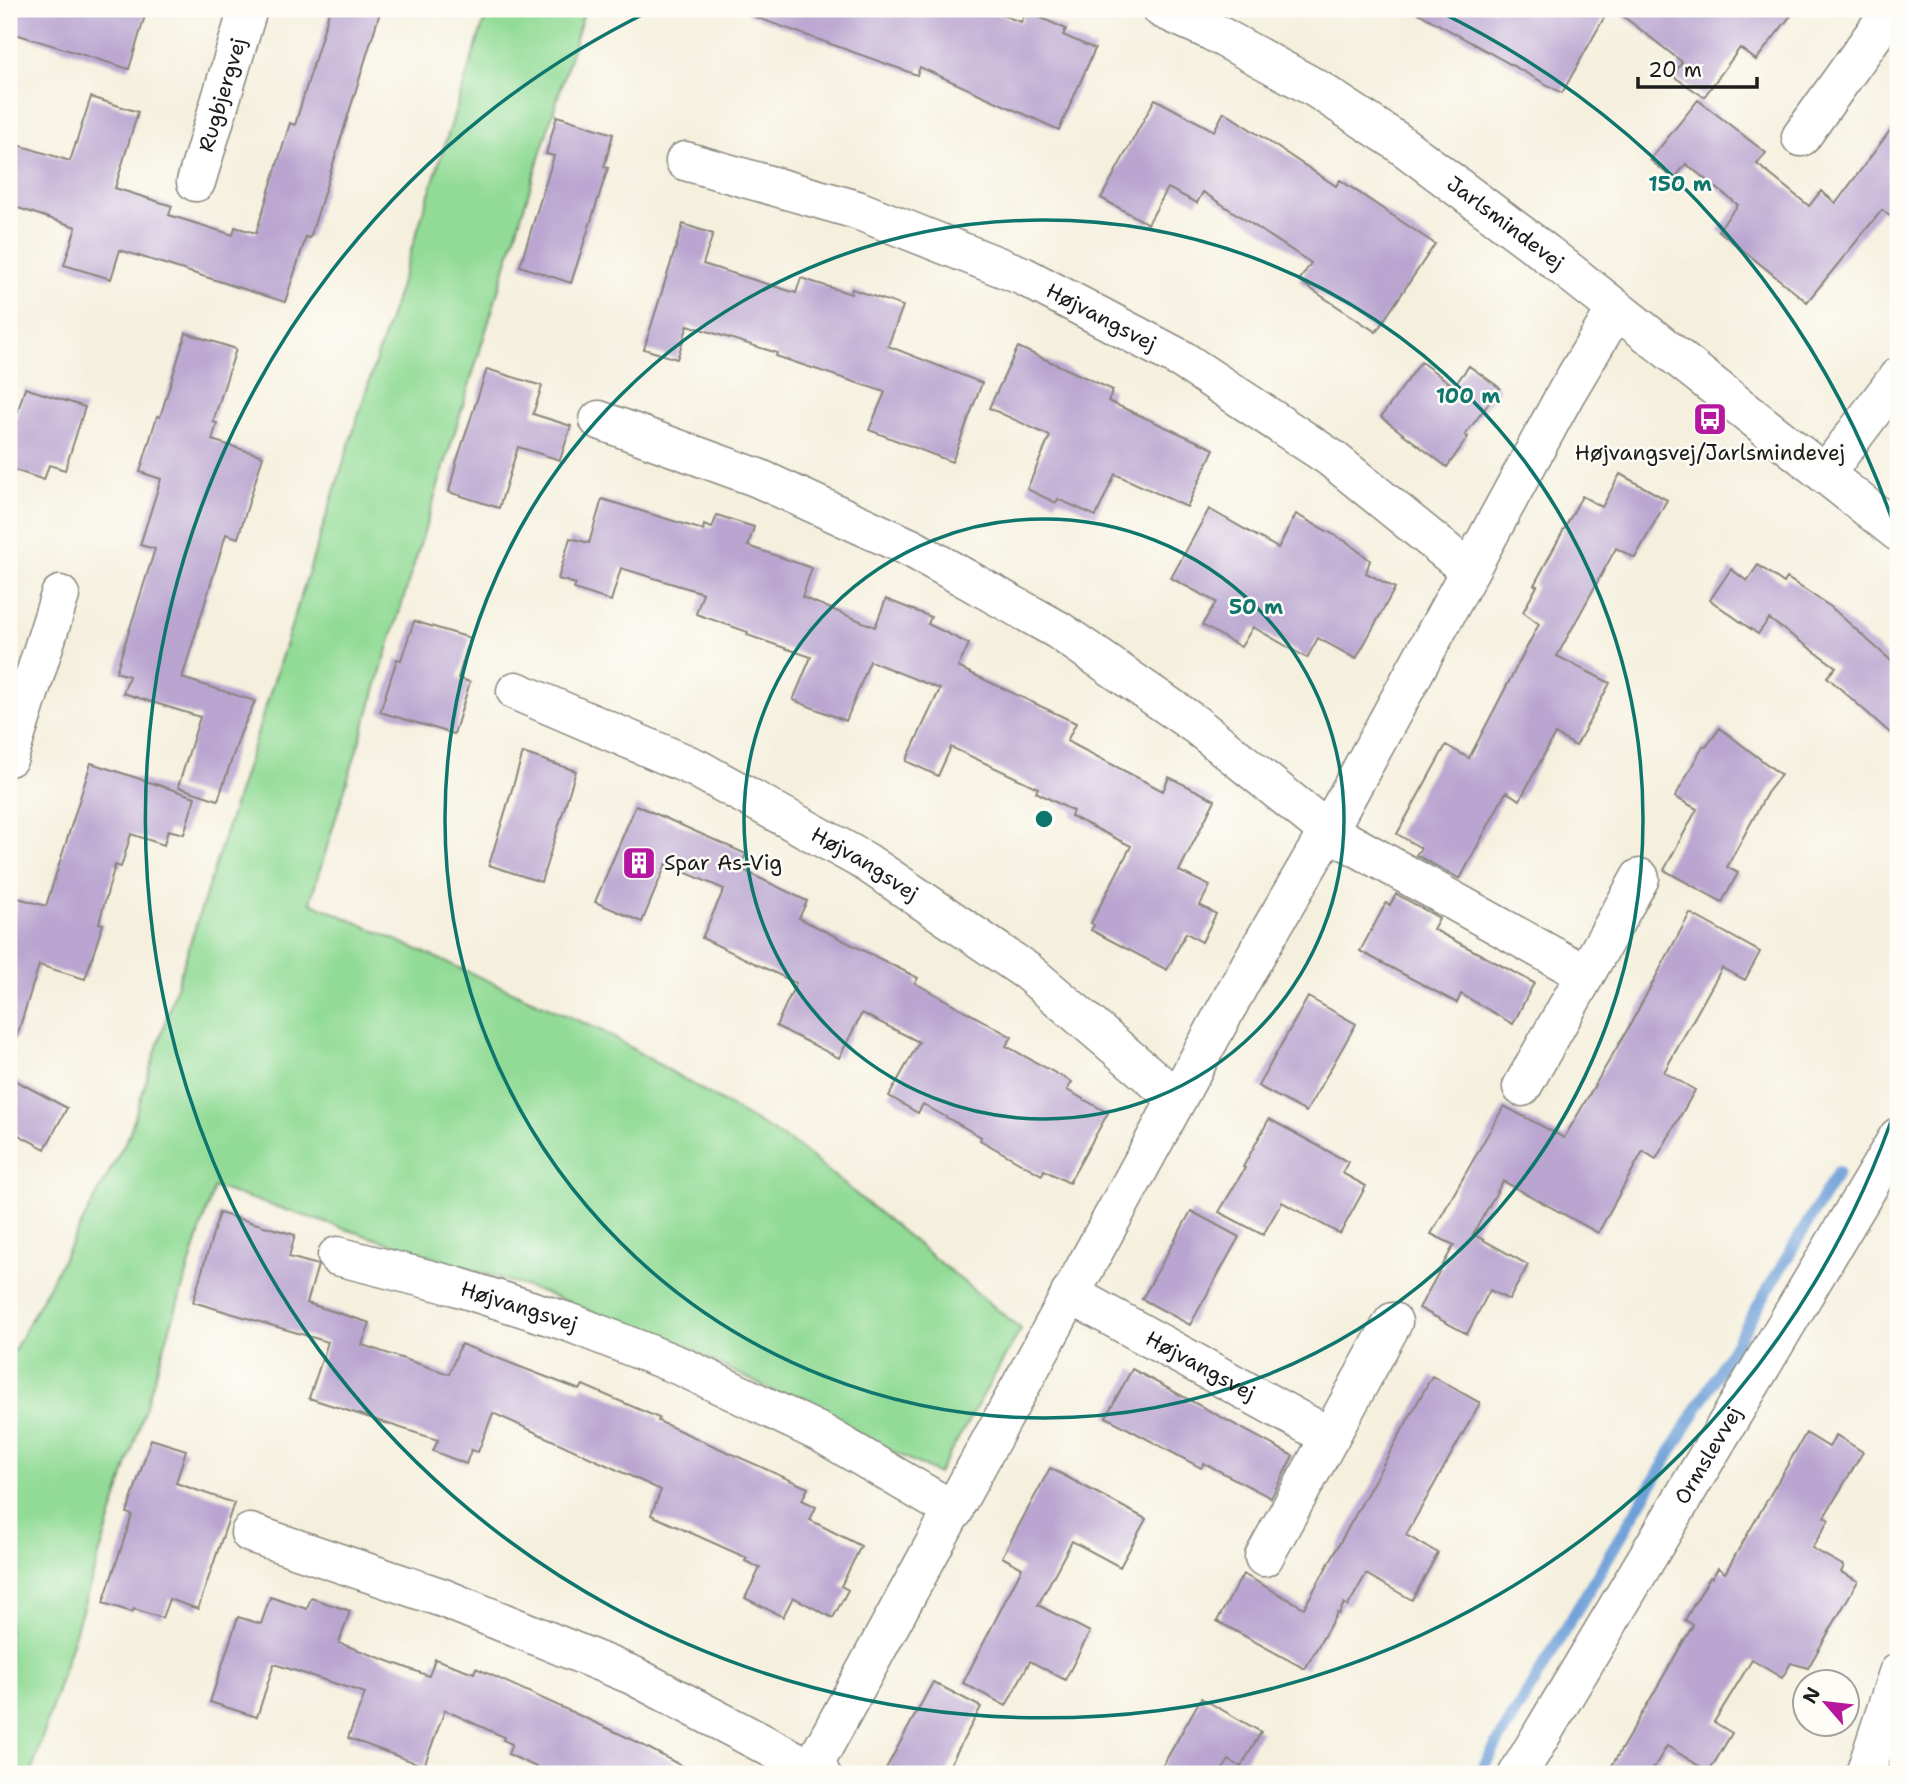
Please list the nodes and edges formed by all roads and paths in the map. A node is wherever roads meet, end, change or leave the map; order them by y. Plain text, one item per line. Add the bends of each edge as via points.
1 (248, 9) edge
2 (1162, 9) edge
3 (1892, 9) edge
4 (1801, 137) dead end
5 (685, 161) dead end
6 (195, 182) dead end
7 (1616, 309) junction
8 (1898, 377) edge
9 (600, 420) dead end
10 (1825, 474) junction
11 (1898, 532) edge
12 (1469, 570) junction
13 (61, 595) dead end
14 (516, 691) dead end
15 (9, 757) edge
16 (1328, 831) junction
17 (1640, 878) dead end
18 (1585, 974) junction
19 (1522, 1087) dead end
20 (1177, 1099) junction
21 (1893, 1157) edge
22 (337, 1256) dead end
23 (1070, 1294) junction
24 (1393, 1322) dead end
25 (1330, 1437) junction
26 (954, 1511) junction
27 (250, 1533) dead end
28 (1264, 1557) dead end
29 (1898, 1673) edge
30 (814, 1773) edge
31 (1518, 1774) edge
32 (1865, 1774) edge

1 - 6 street, Rugbjergvej
2 - 7 street, Jarlsmindevej via 1317,89 1395,140
3 - 4 street
5 - 12 street, Højvangsvej via 857,210 1023,276 1181,359 1331,458
7 - 10 street, Jarlsmindevej
7 - 12 street
8 - 10 street
9 - 16 street via 758,478 911,548 1058,630 1196,725
10 - 11 street, Jarlsmindevej
12 - 16 street
13 - 15 street
14 - 20 street, Højvangsvej via 696,768 866,862 1028,972
16 - 18 street
16 - 20 street
17 - 18 street
18 - 19 street
20 - 23 street
21 - 31 street, Ormslevvej
22 - 26 street, Højvangsvej via 546,1315 685,1368 823,1434
23 - 25 street, Højvangsvej
23 - 26 street
24 - 25 street
25 - 28 street
26 - 30 street
27 - 30 street via 443,1598 632,1675
29 - 32 street

